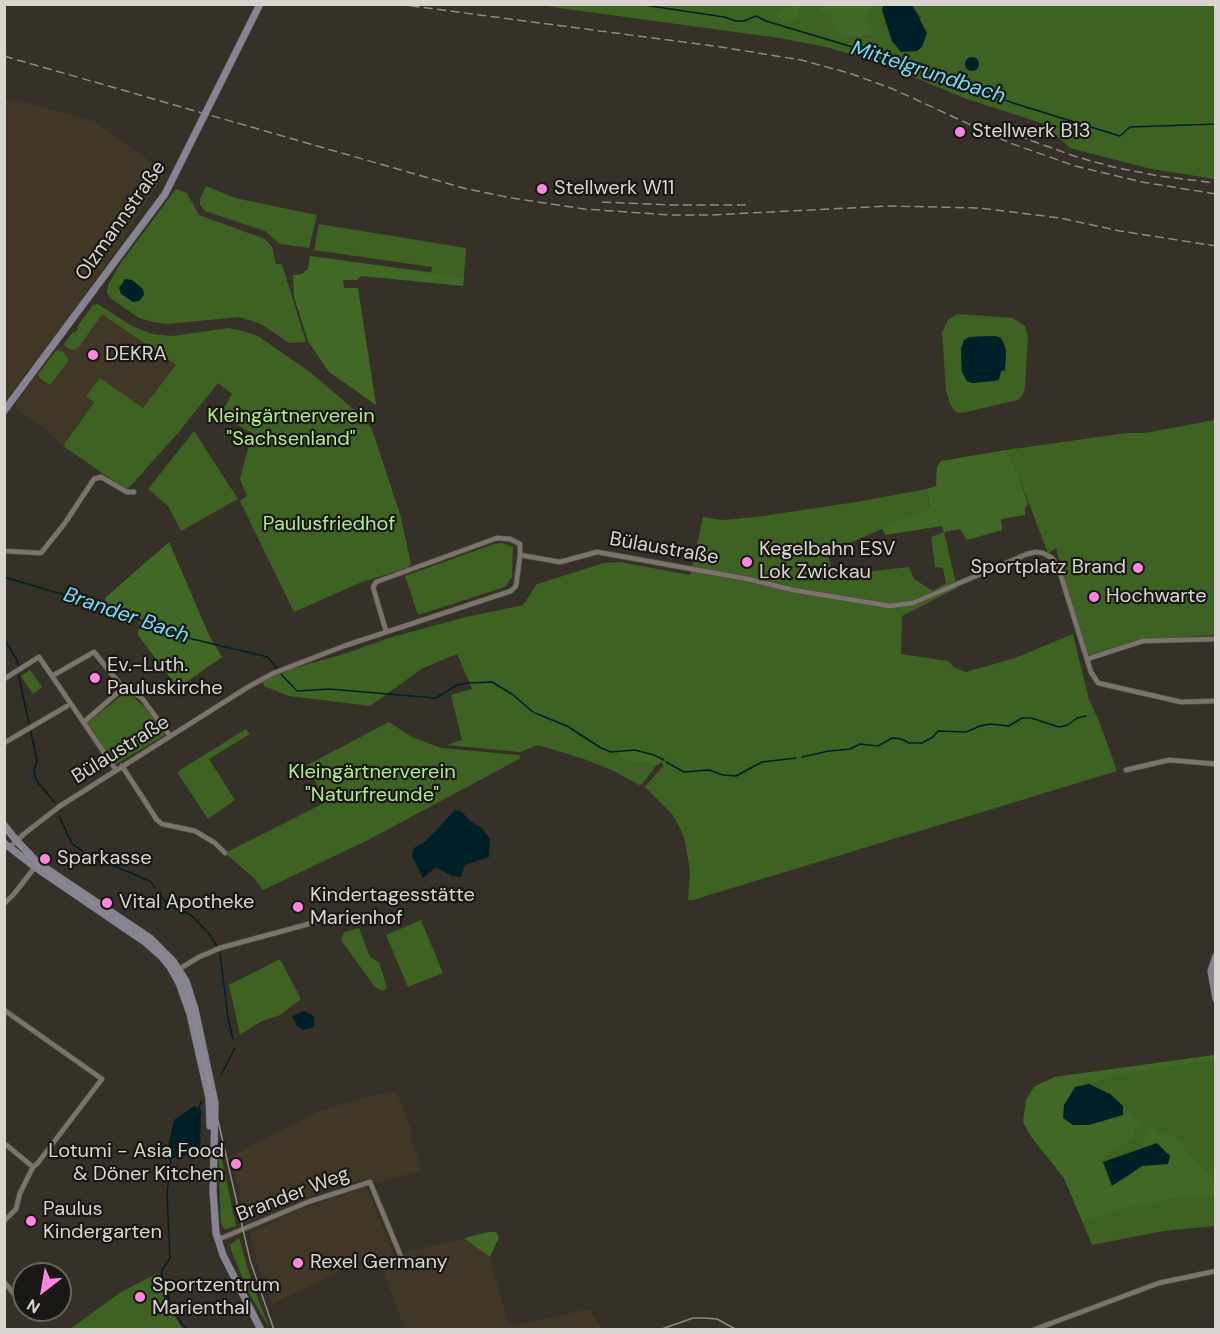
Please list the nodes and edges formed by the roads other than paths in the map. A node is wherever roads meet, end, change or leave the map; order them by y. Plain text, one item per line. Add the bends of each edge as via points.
1 (260, 4) edge
2 (4, 411) edge
3 (134, 492) dead end
4 (4, 551) edge
5 (520, 555) junction
6 (387, 631) junction
7 (1215, 639) edge
8 (1087, 659) junction
9 (52, 676) junction
10 (4, 679) edge
11 (123, 688) junction
12 (1215, 701) edge
13 (67, 706) dead end
14 (84, 722) junction
15 (170, 736) junction
16 (4, 743) edge
17 (1215, 764) edge
18 (122, 766) junction
19 (1126, 770) dead end
20 (116, 771) junction
21 (4, 825) edge
22 (16, 840) junction
23 (7, 845) edge
24 (225, 853) dead end
25 (36, 865) junction
26 (4, 904) edge
27 (316, 922) dead end
28 (1215, 956) edge
29 (176, 971) junction
30 (1215, 999) edge
31 (4, 1010) edge
32 (4, 1143) edge
33 (33, 1167) junction
34 (4, 1221) edge
35 (217, 1240) junction
36 (402, 1259) dead end
37 (1215, 1271) edge
38 (261, 1329) edge
39 (1033, 1329) edge

1 - 2 main road, Olzmannstraße via 165,194
3 - 4 street via 101,477 94,479 41,553
5 - 6 street, Bülaustraße via 516,586 511,591
5 - 6 street via 517,541 497,537 376,582 373,587
5 - 8 street, Bülaustraße via 560,562 597,552 890,606 913,603 1027,554 1042,553 1058,566
6 - 15 street, Bülaustraße via 273,673
7 - 8 street via 1143,641
8 - 12 street, Bülaustraße via 1098,683 1181,702
9 - 10 street via 39,657
9 - 11 street via 94,652
9 - 14 street
11 - 14 street
11 - 15 street via 141,697
13 - 16 street
14 - 20 street
15 - 18 street, Bülaustraße
17 - 19 street via 1169,760
18 - 20 street, Bülaustraße
18 - 24 street via 157,820 195,831
20 - 22 street, Bülaustraße
21 - 22 main road
22 - 23 street, Bülaustraße
22 - 25 main road
23 - 25 main road
25 - 26 street
25 - 29 main road via 145,934 164,951
27 - 29 street via 218,949
28 - 30 main road via 1211,971
29 - 35 main road via 193,1001 216,1103 213,1191
31 - 33 street via 102,1078
32 - 33 street
33 - 34 street via 16,1209
35 - 36 street, Brander Weg via 308,1202 370,1182
35 - 38 main road
37 - 39 street via 1159,1283

